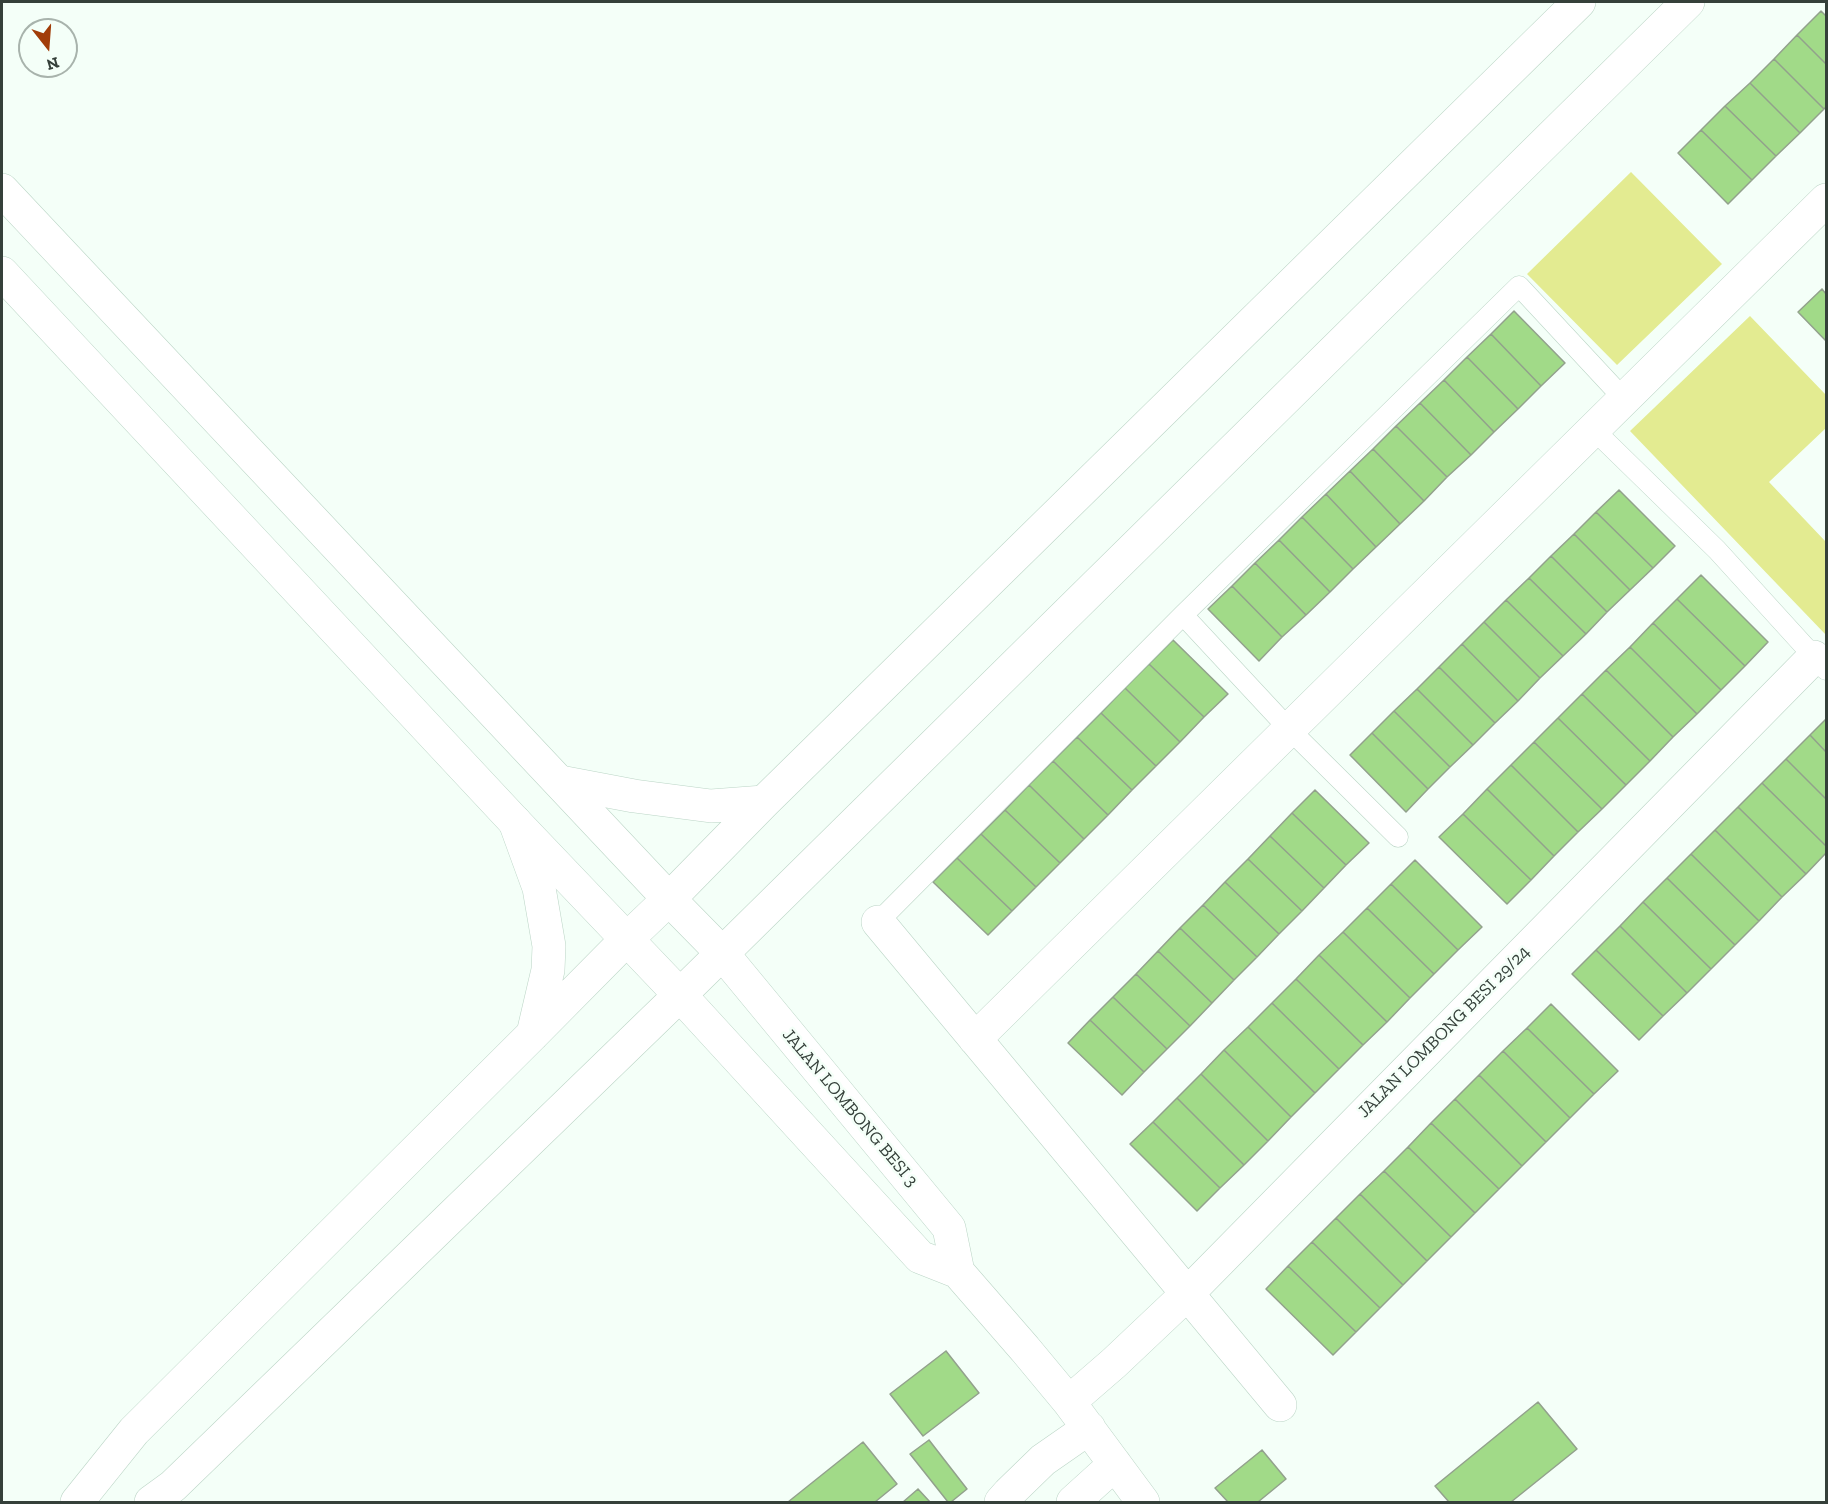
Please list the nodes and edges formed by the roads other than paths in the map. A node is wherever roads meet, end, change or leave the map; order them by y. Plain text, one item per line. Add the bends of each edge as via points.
1 (1579, 2) edge
2 (1688, 2) edge
3 (2, 190) edge
4 (1827, 200) edge
5 (2, 273) edge
6 (1624, 399) junction
7 (1593, 429) junction
8 (1182, 615) junction
9 (1820, 663) edge
10 (1289, 729) junction
11 (560, 782) junction
12 (764, 802) junction
13 (515, 822) junction
14 (1398, 837) dead end
15 (669, 899) junction
16 (878, 922) joint
17 (627, 939) junction
18 (722, 953) junction
19 (680, 995) junction
20 (532, 1035) junction
21 (975, 1039) junction
22 (958, 1272) junction
23 (1187, 1294) junction
24 (1069, 1402) junction
25 (1280, 1405) dead end
26 (1089, 1428) junction
27 (1114, 1464) junction
28 (77, 1503) edge
29 (151, 1503) edge
30 (1001, 1503) edge
31 (1073, 1503) edge
32 (1143, 1503) edge

1 - 12 street
2 - 18 street
3 - 11 street, JALAN LOMBONG BESI 3
4 - 6 street
5 - 13 street, JALAN LOMBONG BESI 3
6 - 7 street
6 - 8 lane via 1519,286
7 - 9 lane via 1716,550
7 - 10 street
8 - 10 lane
8 - 16 lane
9 - 23 street, JALAN LOMBONG BESI 29/24
10 - 14 lane
10 - 21 street
11 - 12 street via 711,806
11 - 15 street, JALAN LOMBONG BESI 3
12 - 15 street
13 - 17 street, JALAN LOMBONG BESI 3
13 - 20 street via 539,888 549,946 548,970
15 - 17 street
15 - 18 street, JALAN LOMBONG BESI 3
16 - 21 street
17 - 19 street, JALAN LOMBONG BESI 3
17 - 20 street
18 - 19 street
18 - 22 street, JALAN LOMBONG BESI 3 via 949,1228
19 - 22 street, JALAN LOMBONG BESI 3 via 920,1257
19 - 29 street
20 - 28 street via 134,1431
21 - 23 street
22 - 24 street, JALAN LOMBONG BESI 3
23 - 24 street, JALAN LOMBONG BESI 29/24
23 - 25 street
24 - 26 street, JALAN LOMBONG BESI 3
26 - 27 street, JALAN LOMBONG BESI 3
26 - 30 street via 1043,1460
27 - 31 street
27 - 32 street, JALAN LOMBONG BESI 3

